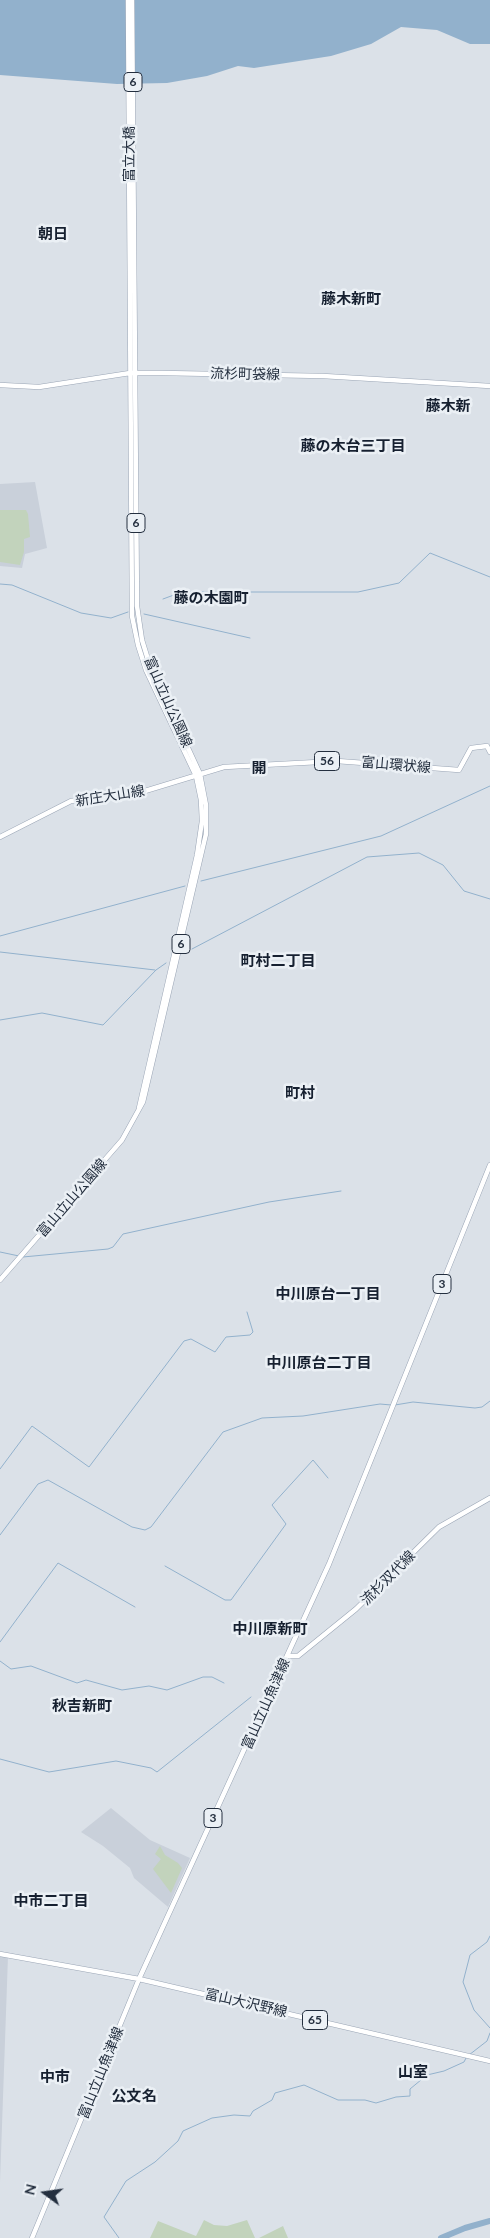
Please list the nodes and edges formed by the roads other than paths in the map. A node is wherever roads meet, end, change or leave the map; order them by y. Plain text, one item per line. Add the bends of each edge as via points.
1 (128, 0) edge
2 (132, 0) edge
3 (131, 165) junction
4 (132, 253) junction
5 (130, 308) joint
6 (132, 373) junction
7 (0, 385) edge
8 (490, 386) edge
9 (490, 752) edge
10 (198, 775) junction
11 (0, 837) edge
12 (490, 1165) edge
13 (0, 1280) edge
14 (490, 1498) edge
15 (287, 1656) junction
16 (0, 1954) edge
17 (139, 1979) junction
18 (490, 2061) edge
19 (32, 2238) edge

1 - 3 main road, 富立大橋 / 6
2 - 3 main road, 富立大橋 / 6
3 - 4 main road, 富立大橋 / 6
4 - 5 main road, 富立大橋 / 6
4 - 6 main road, 富山立山公園線 / 6
5 - 6 main road, 富山立山公園線 / 6
6 - 7 main road, 流杉町袋線 via 39,387
6 - 8 main road, 流杉町袋線 via 323,376
6 - 10 main road, 富山立山公園線 / 6 via 131,593 134,629 146,670
9 - 10 main road, 富山環状線 / 56 via 487,746 471,748 459,770 337,761 238,765
10 - 11 main road, 新庄大山線 via 145,791 71,801
10 - 13 main road, 富山立山公園線 / 6 via 202,810 200,843 138,1111 122,1140
12 - 15 main road, 富山立山魚津線 / 3 via 329,1564
14 - 15 main road, 流杉双代線 via 439,1527 356,1609 298,1656
15 - 17 main road, 富山立山魚津線 / 3
16 - 17 main road, 富山大沢野線 / 65
17 - 18 main road, 富山大沢野線 / 65
17 - 19 main road, 富山立山魚津線 / 3

